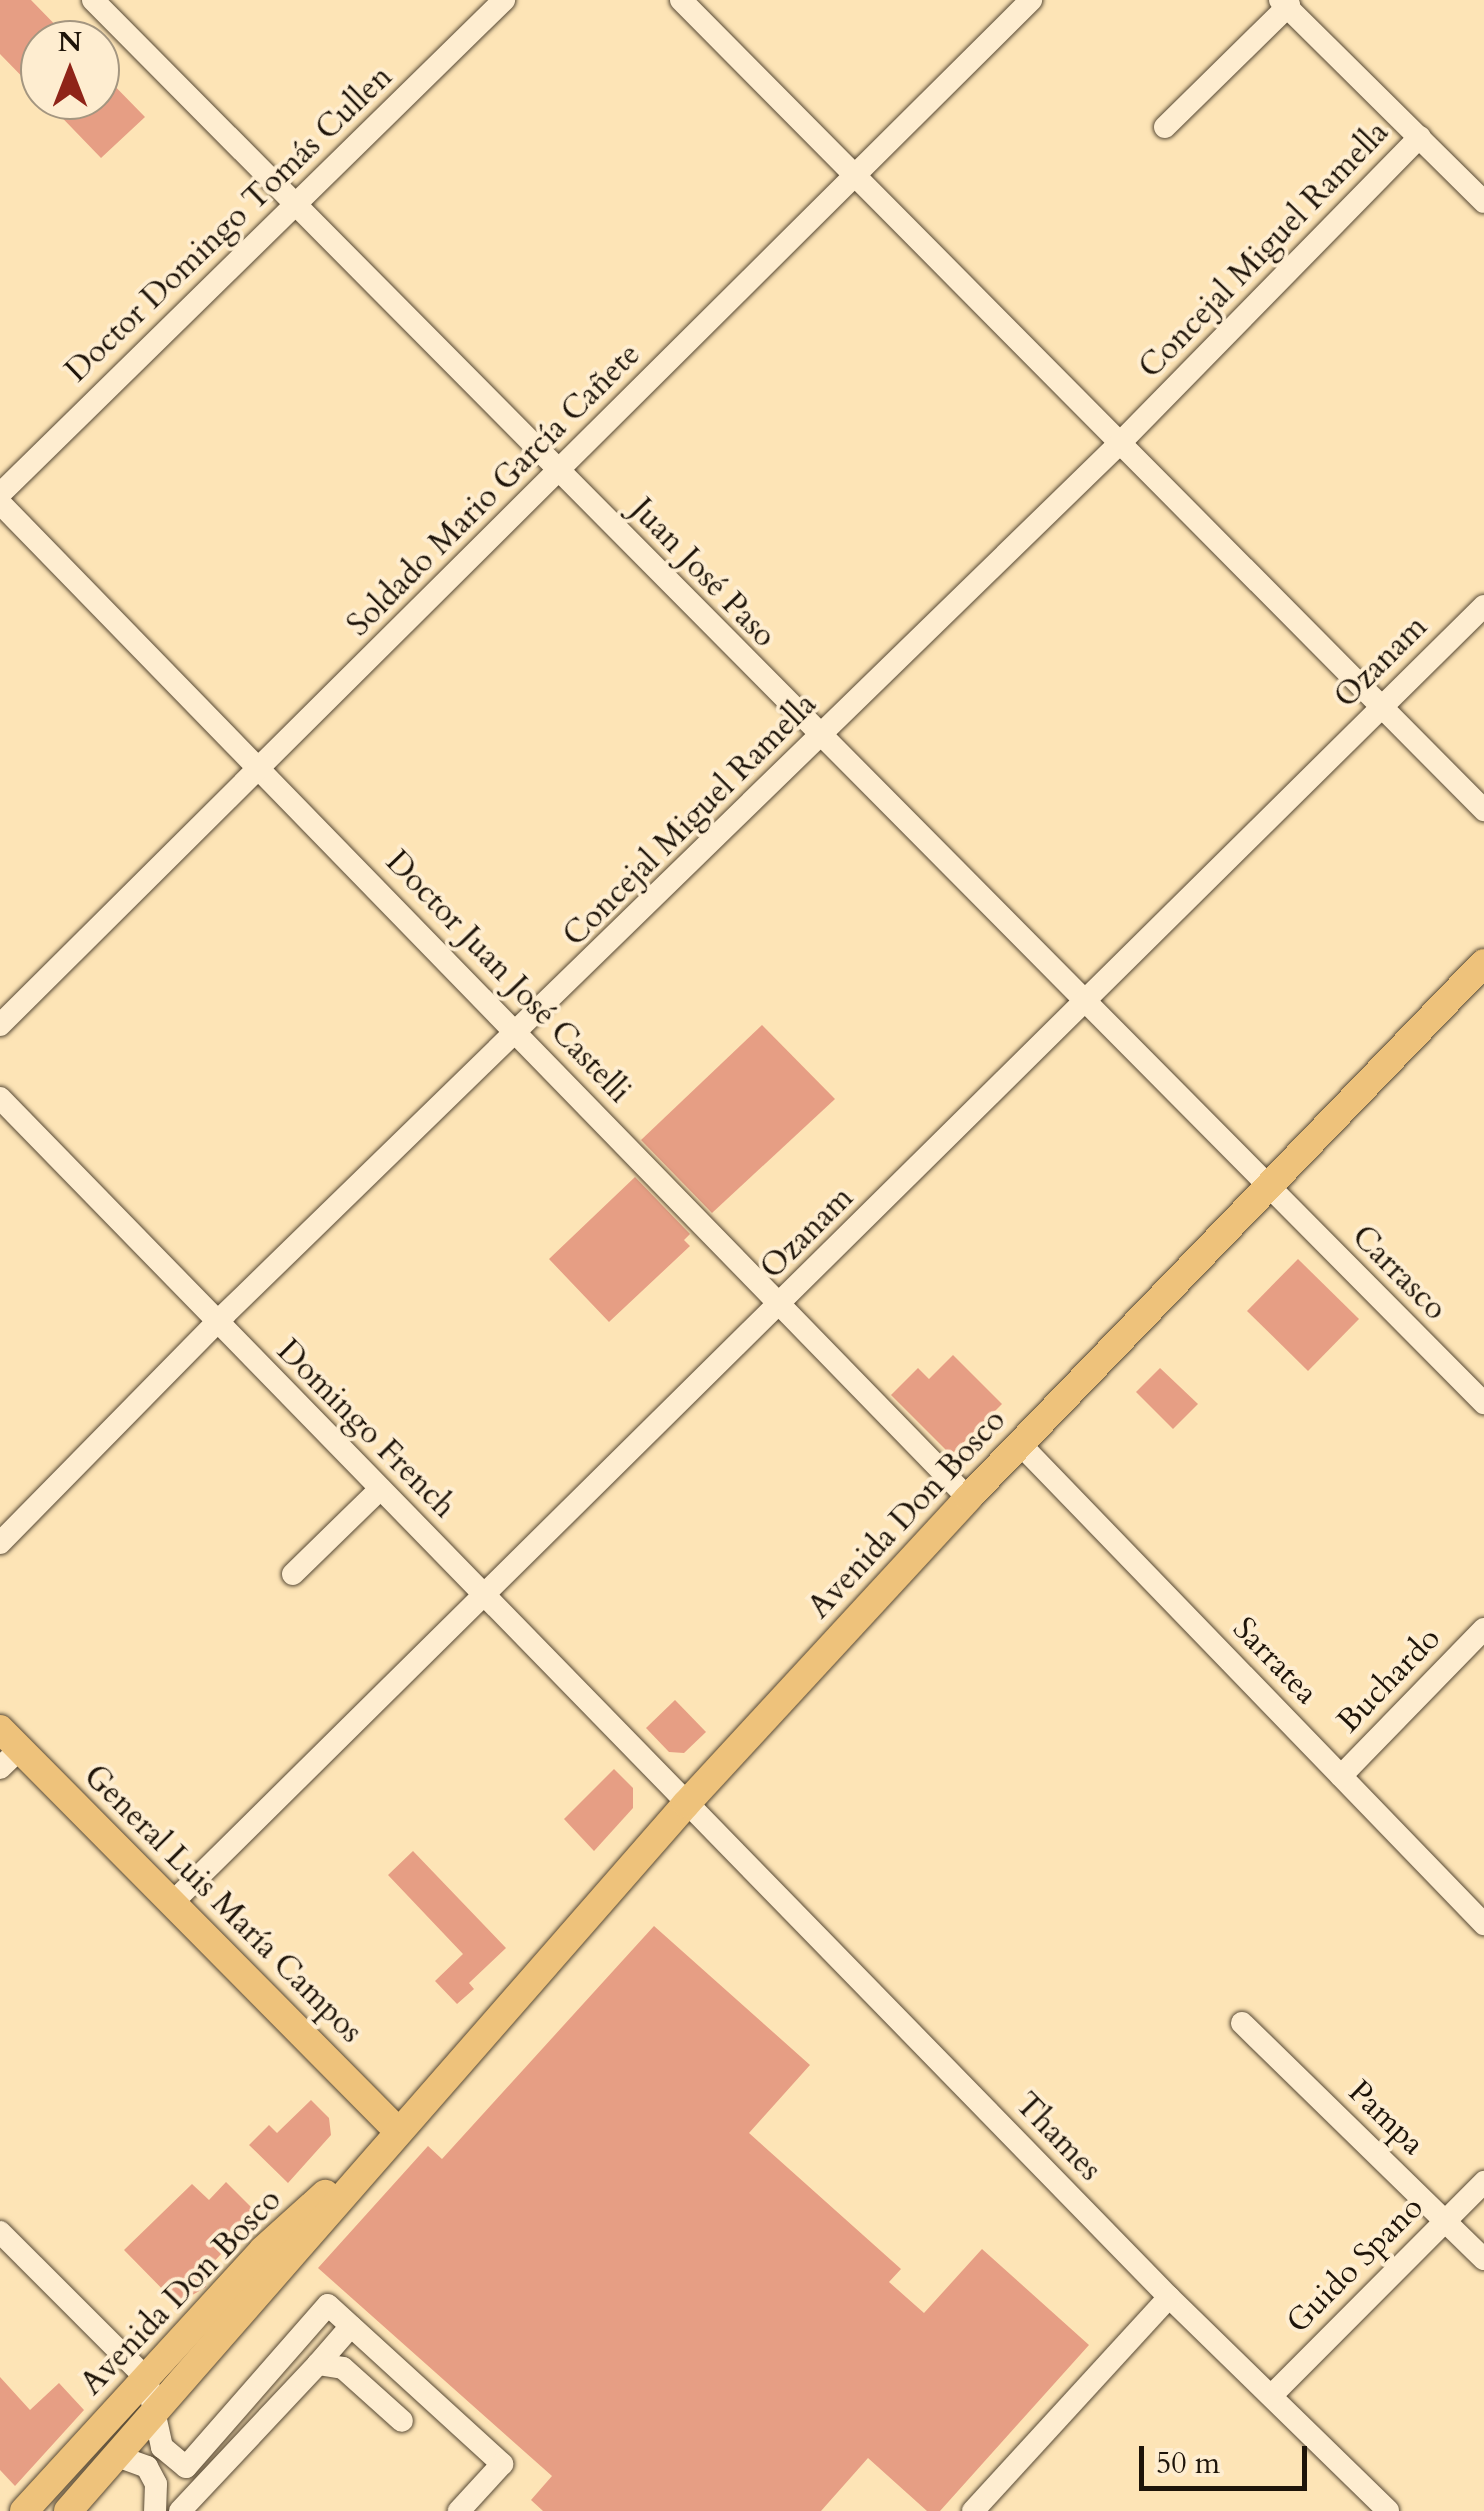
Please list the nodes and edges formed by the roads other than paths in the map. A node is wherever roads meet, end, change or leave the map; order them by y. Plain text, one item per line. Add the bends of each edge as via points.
1 (93, 0) edge
2 (504, 0) edge
3 (681, 0) edge
4 (1031, 0) edge
5 (1285, 3) edge
6 (1166, 127) dead end
7 (1420, 137) junction
8 (857, 176) junction
9 (1484, 202) edge
10 (296, 205) junction
11 (1121, 442) junction
12 (559, 473) junction
13 (0, 494) edge
14 (0, 504) edge
15 (1484, 606) edge
16 (1382, 707) junction
17 (819, 738) junction
18 (260, 766) junction
19 (1484, 810) edge
20 (1480, 977) edge
21 (1087, 1002) junction
22 (0, 1025) edge
23 (516, 1036) junction
24 (0, 1098) edge
25 (1269, 1190) junction
26 (784, 1302) junction
27 (216, 1324) junction
28 (1484, 1403) edge
29 (1020, 1444) junction
30 (380, 1489) junction
31 (968, 1498) junction
32 (0, 1543) edge
33 (293, 1574) dead end
34 (481, 1592) junction
35 (1484, 1630) edge
36 (7, 1749) edge
37 (1341, 1776) junction
38 (686, 1804) junction
39 (172, 1902) junction
40 (1484, 1924) edge
41 (1242, 2024) dead end
42 (396, 2129) junction
43 (1484, 2182) edge
44 (1446, 2221) junction
45 (0, 2232) edge
46 (1484, 2260) edge
47 (1169, 2297) junction
48 (350, 2326) junction
49 (318, 2364) junction
50 (147, 2378) junction
51 (1272, 2394) junction
52 (272, 2414) junction
53 (152, 2416) junction
54 (402, 2421) dead end
55 (219, 2436) junction
56 (117, 2456) junction
57 (24, 2511) edge
58 (68, 2511) edge
59 (155, 2511) edge
60 (180, 2511) edge
61 (459, 2511) edge
62 (974, 2511) edge
63 (1388, 2511) edge

1 - 10 street, Juan José Paso
2 - 10 street, Doctor Domingo Tomás Cullen
3 - 8 street
4 - 8 street, Soldado Mario García Cañete
5 - 6 street
5 - 7 street
7 - 9 street
7 - 11 street, Concejal Miguel Ramella
8 - 11 street
8 - 12 street, Soldado Mario García Cañete
10 - 12 street, Juan José Paso
10 - 13 street, Doctor Domingo Tomás Cullen
11 - 16 street
11 - 17 street, Concejal Miguel Ramella
12 - 17 street, Juan José Paso
12 - 18 street, Soldado Mario García Cañete
14 - 18 street, Doctor Juan José Castelli
15 - 16 street, Ozanam
16 - 19 street
16 - 21 street, Ozanam
17 - 21 street, Juan José Paso
17 - 23 street, Concejal Miguel Ramella
18 - 22 street, Soldado Mario García Cañete
18 - 23 street, Doctor Juan José Castelli
20 - 25 main road, Avenida Don Bosco
21 - 25 street, Juan José Paso
21 - 26 street, Ozanam
23 - 26 street, Doctor Juan José Castelli
23 - 27 street, Concejal Miguel Ramella
24 - 27 street, Domingo French
25 - 28 street, Carrasco
25 - 29 main road, Avenida Don Bosco
26 - 31 street, Doctor Juan José Castelli
26 - 34 street, Ozanam
27 - 30 street, Domingo French
27 - 32 street, Concejal Miguel Ramella
29 - 31 main road, Avenida Don Bosco
29 - 37 street, Sarratea
30 - 33 street
30 - 34 street, Domingo French
31 - 38 main road, Avenida Don Bosco
34 - 38 street, Domingo French
34 - 39 street, Ozanam
35 - 37 street, Buchardo
36 - 39 main road, General Luis María Campos
37 - 40 street, Sarratea
38 - 42 main road, Avenida Don Bosco
38 - 47 street, Thames
39 - 42 main road, General Luis María Campos
41 - 44 street, Pampa
42 - 50 main road, Avenida Don Bosco via 263,2250
42 - 53 main road, Avenida Don Bosco
43 - 44 street, Guido Spano
44 - 46 street, Pampa
44 - 51 street, Guido Spano
45 - 50 street
47 - 51 street, Thames
47 - 62 street
48 - 49 street
48 - 55 street via 328,2305
48 - 61 street via 502,2464
49 - 52 street
49 - 54 street via 343,2368
50 - 53 street
50 - 57 main road, Avenida Don Bosco
51 - 63 street, Thames
52 - 55 street
52 - 60 street
53 - 55 street via 162,2447 186,2467
53 - 56 main road, Avenida Don Bosco
56 - 58 main road, Avenida Don Bosco
56 - 59 street via 146,2467 156,2484

